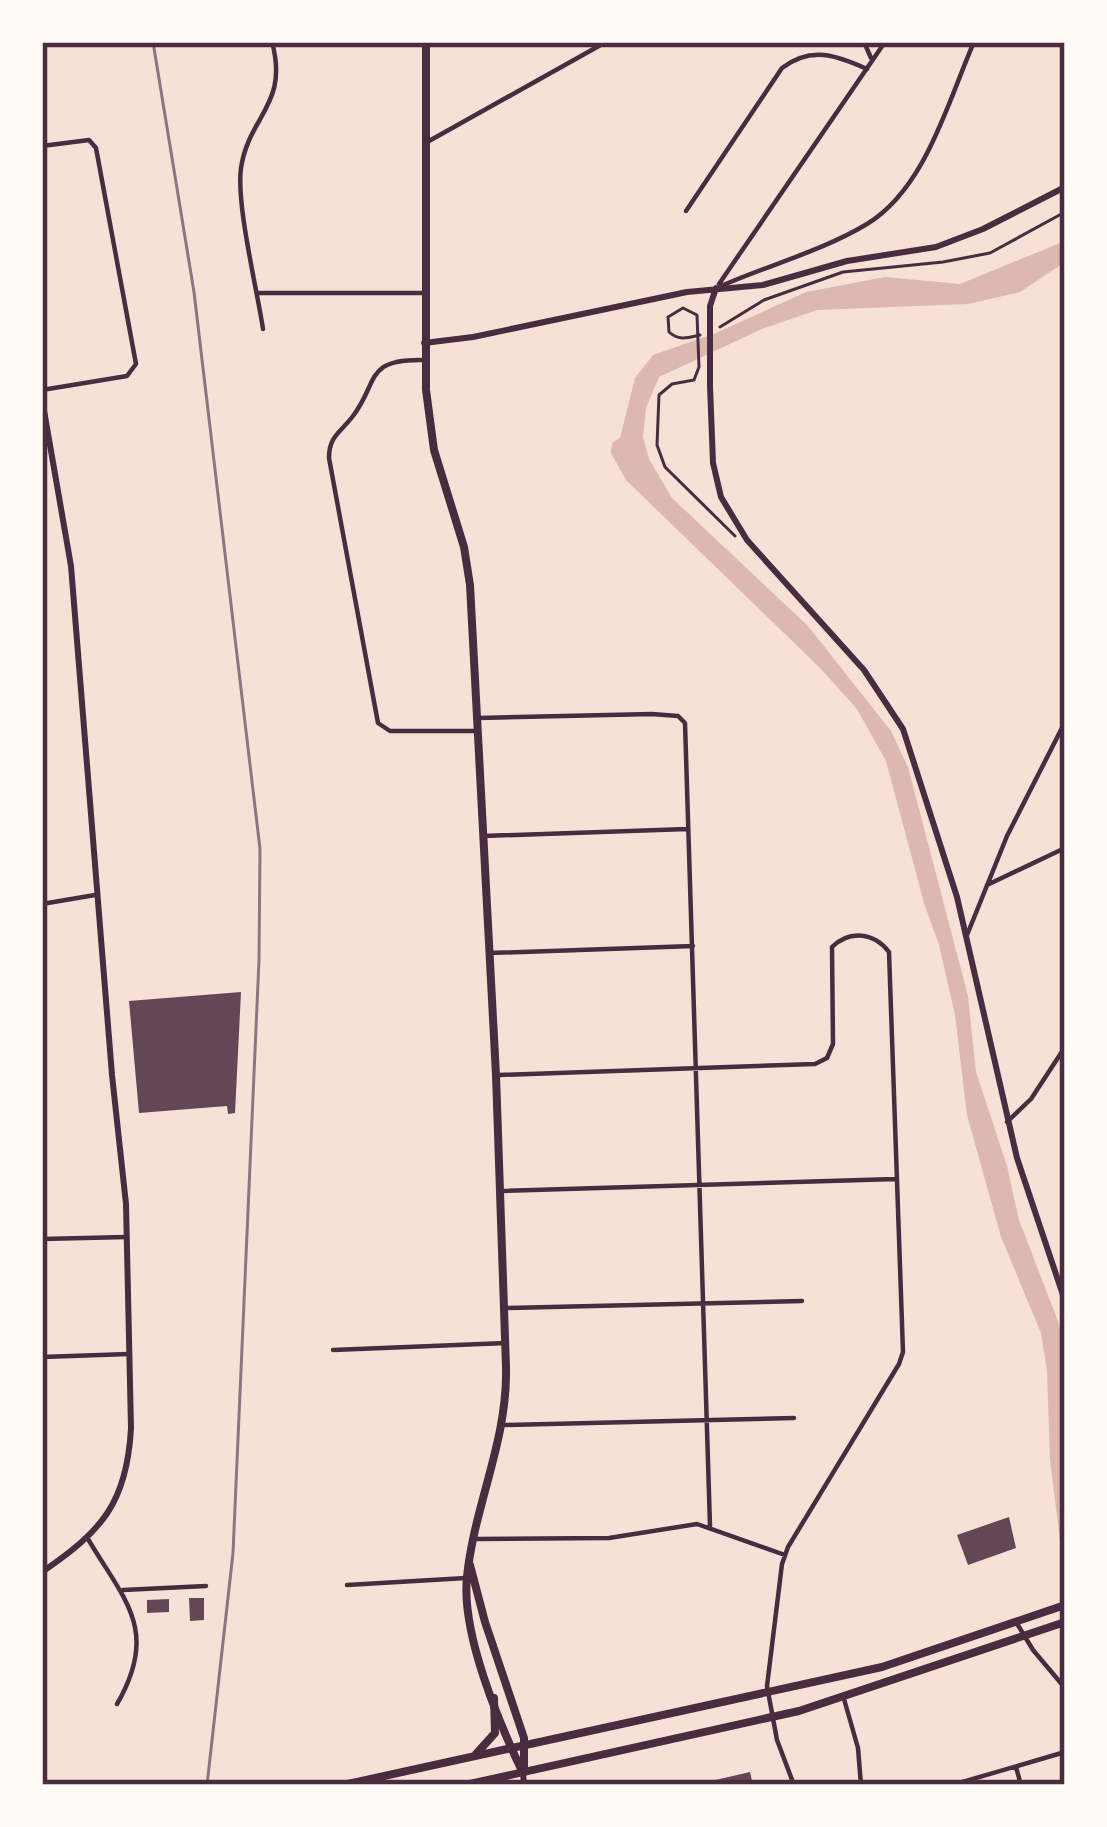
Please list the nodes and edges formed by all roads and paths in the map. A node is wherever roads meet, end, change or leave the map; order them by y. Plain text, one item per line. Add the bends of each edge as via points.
1 (272, 42) edge
2 (426, 42) edge
3 (606, 42) edge
4 (864, 42) edge
5 (885, 42) edge
6 (974, 42) edge
7 (868, 66) junction
8 (424, 143) junction
9 (42, 146) edge
10 (1065, 187) edge
11 (686, 212) dead end
12 (1065, 212) edge
13 (716, 288) junction
14 (258, 293) junction
15 (424, 293) junction
16 (263, 329) dead end
17 (424, 343) junction
18 (425, 360) junction
19 (42, 395) edge
20 (747, 540) junction
21 (477, 718) junction
22 (1065, 722) edge
23 (477, 731) junction
24 (688, 829) junction
25 (483, 836) junction
26 (1065, 848) edge
27 (987, 886) junction
28 (97, 895) junction
29 (42, 904) edge
30 (967, 935) junction
31 (693, 946) junction
32 (490, 952) junction
33 (1065, 1051) edge
34 (696, 1068) junction
35 (496, 1075) junction
36 (1007, 1122) junction
37 (899, 1179) junction
38 (700, 1185) junction
39 (500, 1191) junction
40 (127, 1237) junction
41 (42, 1239) edge
42 (1065, 1300) edge
43 (802, 1301) dead end
44 (703, 1302) junction
45 (504, 1308) junction
46 (506, 1343) junction
47 (333, 1350) dead end
48 (128, 1354) junction
49 (42, 1357) edge
50 (706, 1418) junction
51 (794, 1418) dead end
52 (502, 1425) junction
53 (710, 1526) junction
54 (88, 1539) junction
55 (474, 1539) junction
56 (784, 1556) junction
57 (470, 1563) junction
58 (42, 1572) edge
59 (466, 1578) junction
60 (347, 1585) dead end
61 (206, 1586) dead end
62 (123, 1591) junction
63 (1065, 1605) edge
64 (1016, 1622) junction
65 (1061, 1624) edge
66 (1024, 1637) junction
67 (1065, 1688) edge
68 (767, 1693) junction
69 (494, 1698) junction
70 (844, 1699) junction
71 (117, 1704) dead end
72 (772, 1718) junction
73 (524, 1747) junction
74 (512, 1750) junction
75 (1065, 1752) edge
76 (461, 1761) junction
77 (1016, 1767) junction
78 (524, 1773) junction
79 (343, 1785) edge
80 (465, 1785) edge
81 (528, 1785) edge
82 (794, 1785) edge
83 (861, 1785) edge
84 (952, 1785) edge
85 (1022, 1785) edge

1 - 14 street via 275,91 241,176
2 - 8 main road
3 - 8 street
4 - 7 street
5 - 7 street
6 - 13 street via 926,152 886,208 864,226
7 - 11 street via 828,54 790,62
7 - 13 street
8 - 15 main road
9 - 19 street via 87,139 96,148 136,364 127,376
10 - 13 street via 950,243
12 - 20 path via 990,253 861,268 793,288 700,335 675,338 667,325 674,311 692,310 699,323 699,367 694,380 659,395 658,449 679,483
13 - 17 street
13 - 20 street via 716,481
14 - 15 street
14 - 16 street
15 - 17 main road
17 - 18 main road
18 - 21 main road via 434,450 467,563
18 - 23 street via 373,375 355,414 330,441 329,458 378,722 390,731
19 - 28 street via 71,566
20 - 30 street via 896,715
21 - 23 main road
21 - 24 street via 681,717
22 - 27 street
23 - 25 main road
24 - 25 street
24 - 31 street
25 - 32 main road
26 - 27 street
27 - 30 street
28 - 29 street
28 - 40 street
30 - 36 street
31 - 32 street
31 - 34 street
32 - 35 main road
33 - 36 street
34 - 35 street
34 - 37 street via 806,1066 827,1058 832,947 874,938 890,959
34 - 38 street
35 - 39 main road
36 - 42 street
37 - 38 street
37 - 56 street via 902,1357
38 - 39 street
38 - 44 street
39 - 45 main road
40 - 41 street
40 - 48 street
43 - 44 street
44 - 45 street
44 - 50 street
45 - 46 main road
46 - 47 street
46 - 52 main road
48 - 49 street
48 - 54 street via 126,1472 115,1504
50 - 51 street
50 - 52 street
50 - 53 street
52 - 55 main road
53 - 55 street via 609,1538
53 - 56 street
54 - 58 street
54 - 62 street
55 - 57 main road
56 - 68 street
57 - 59 main road
57 - 73 main road
59 - 60 street
59 - 69 main road via 470,1622
61 - 62 street
62 - 71 street via 136,1660
63 - 64 main road
64 - 66 street
64 - 68 main road via 881,1667
65 - 66 main road
66 - 67 street
66 - 70 main road
68 - 72 street
68 - 73 main road
69 - 74 main road
69 - 76 main road via 492,1739
70 - 72 main road
70 - 83 street
72 - 78 main road
72 - 82 street
73 - 74 main road
73 - 78 main road
74 - 76 main road
74 - 78 main road
75 - 77 street
76 - 79 main road
77 - 84 street
77 - 85 street
78 - 80 main road
78 - 81 street

